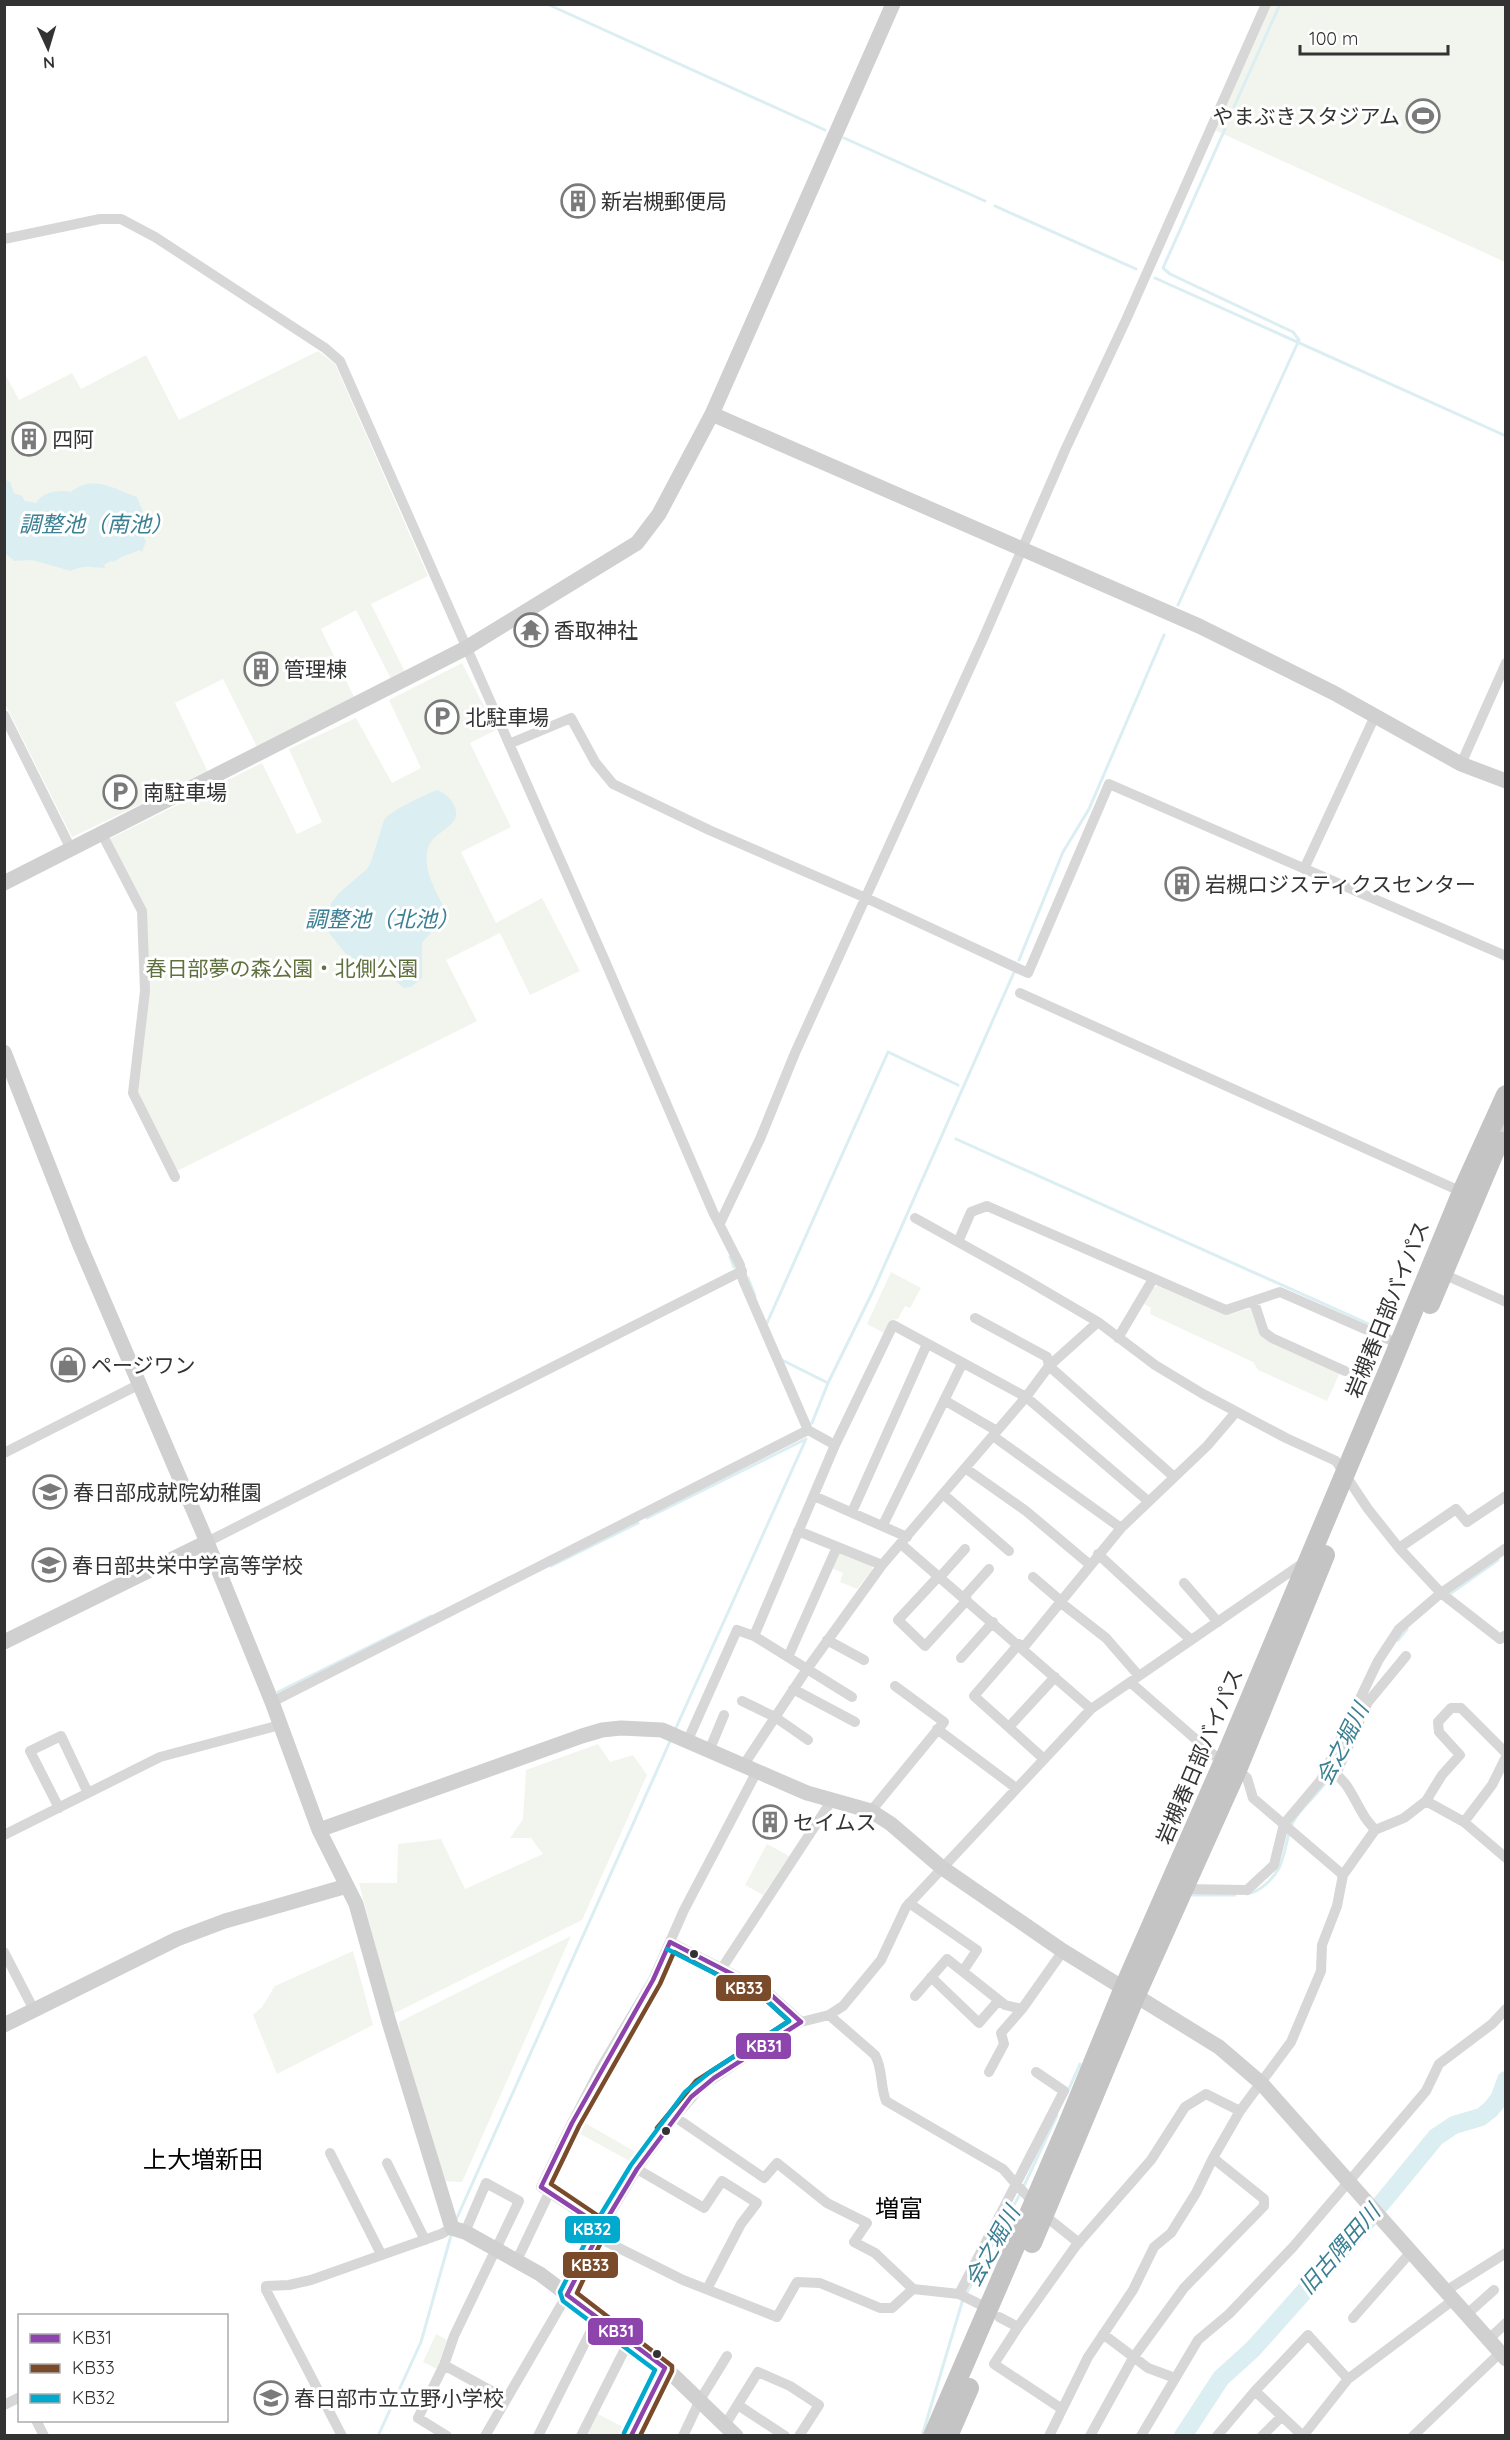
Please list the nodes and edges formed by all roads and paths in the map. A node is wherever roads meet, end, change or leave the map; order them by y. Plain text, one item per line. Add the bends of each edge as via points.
1 (892, 4) edge
2 (1266, 4) edge
3 (4, 239) edge
4 (712, 414) junction
5 (1023, 548) junction
6 (466, 648) junction
7 (1506, 663) edge
8 (4, 715) edge
9 (1375, 716) junction
10 (509, 744) junction
11 (1461, 764) junction
12 (1506, 782) edge
13 (102, 834) junction
14 (71, 849) junction
15 (1304, 868) junction
16 (4, 883) edge
17 (866, 898) junction
18 (1506, 956) edge
19 (1020, 993) dead end
20 (4, 1052) edge
21 (1506, 1095) edge
22 (1505, 1128) edge
23 (175, 1176) dead end
24 (1461, 1192) junction
25 (915, 1218) dead end
26 (720, 1223) junction
27 (958, 1242) junction
28 (742, 1271) junction
29 (1443, 1274) junction
30 (1153, 1279) junction
31 (1506, 1302) edge
32 (1255, 1305) dead end
33 (975, 1318) dead end
34 (1098, 1322) junction
35 (1118, 1338) junction
36 (927, 1344) junction
37 (1400, 1344) junction
38 (962, 1364) junction
39 (1049, 1366) junction
40 (1345, 1371) dead end
41 (138, 1385) junction
42 (1026, 1397) junction
43 (944, 1400) junction
44 (1236, 1412) junction
45 (808, 1431) junction
46 (995, 1433) junction
47 (835, 1445) junction
48 (4, 1453) edge
49 (965, 1468) junction
50 (1173, 1476) junction
51 (1349, 1480) junction
52 (942, 1494) junction
53 (1506, 1496) edge
54 (814, 1497) junction
55 (1148, 1501) junction
56 (852, 1512) junction
57 (883, 1526) junction
58 (1121, 1528) junction
59 (798, 1531) junction
60 (904, 1540) junction
61 (207, 1542) junction
62 (837, 1547) junction
63 (1400, 1548) junction
64 (1506, 1548) edge
65 (965, 1549) dead end
66 (1009, 1551) dead end
67 (1098, 1554) junction
68 (1308, 1560) junction
69 (1089, 1564) junction
70 (882, 1565) junction
71 (989, 1569) dead end
72 (939, 1576) junction
73 (1033, 1577) dead end
74 (1184, 1583) dead end
75 (1441, 1593) junction
76 (966, 1599) junction
77 (1060, 1601) junction
78 (993, 1622) junction
79 (1218, 1622) junction
80 (1506, 1635) edge
81 (754, 1636) junction
82 (827, 1640) junction
83 (1191, 1640) junction
84 (4, 1642) edge
85 (1021, 1646) junction
86 (1406, 1656) dead end
87 (788, 1657) junction
88 (961, 1658) dead end
89 (864, 1660) dead end
90 (807, 1669) junction
91 (1055, 1677) junction
92 (1135, 1679) junction
93 (895, 1686) dead end
94 (793, 1689) junction
95 (1368, 1693) junction
96 (852, 1697) dead end
97 (742, 1701) dead end
98 (272, 1702) junction
99 (1091, 1709) junction
100 (724, 1715) dead end
101 (775, 1717) junction
102 (855, 1722) dead end
103 (280, 1725) junction
104 (1009, 1727) junction
105 (937, 1729) junction
106 (808, 1740) dead end
107 (687, 1742) junction
108 (709, 1751) junction
109 (1506, 1755) edge
110 (1044, 1759) junction
111 (1230, 1766) junction
112 (750, 1769) junction
113 (1332, 1772) junction
114 (1016, 1788) junction
115 (88, 1793) junction
116 (832, 1800) junction
117 (1426, 1801) junction
118 (59, 1808) junction
119 (871, 1811) junction
120 (1464, 1822) junction
121 (1288, 1828) junction
122 (319, 1830) junction
123 (1375, 1830) junction
124 (4, 1835) edge
125 (1506, 1858) edge
126 (941, 1867) junction
127 (1343, 1875) junction
128 (347, 1886) junction
129 (1183, 1889) junction
130 (909, 1903) junction
131 (670, 1942) junction
132 (1063, 1951) junction
133 (4, 1952) edge
134 (722, 1968) junction
135 (963, 1971) junction
136 (931, 1977) junction
137 (1129, 1993) junction
138 (915, 1996) dead end
139 (999, 2000) junction
140 (1022, 2009) junction
141 (1506, 2009) edge
142 (34, 2010) junction
143 (829, 2015) junction
144 (801, 2022) junction
145 (4, 2025) edge
146 (989, 2072) dead end
147 (1036, 2072) dead end
148 (1261, 2084) junction
149 (1240, 2111) junction
150 (675, 2117) junction
151 (330, 2153) dead end
152 (1213, 2158) junction
153 (387, 2163) dead end
154 (637, 2169) junction
155 (1347, 2182) junction
156 (1016, 2184) junction
157 (549, 2193) junction
158 (1039, 2209) junction
159 (459, 2230) junction
160 (600, 2232) junction
161 (425, 2240) junction
162 (1079, 2243) junction
163 (498, 2249) junction
164 (1410, 2253) junction
165 (1506, 2253) edge
166 (381, 2254) junction
167 (517, 2260) junction
168 (707, 2289) junction
169 (913, 2289) junction
170 (1494, 2290) dead end
171 (567, 2295) junction
172 (963, 2296) junction
173 (1448, 2296) junction
174 (994, 2313) junction
175 (1466, 2315) junction
176 (598, 2317) junction
177 (1353, 2318) dead end
178 (1506, 2323) edge
179 (1018, 2327) junction
180 (1103, 2334) junction
181 (1488, 2340) junction
182 (629, 2341) junction
183 (728, 2356) dead end
184 (1503, 2356) edge
185 (1133, 2358) junction
186 (444, 2365) junction
187 (665, 2368) junction
188 (1175, 2378) junction
189 (1348, 2379) junction
190 (1255, 2391) junction
191 (18, 2398) edge
192 (506, 2399) junction
193 (700, 2400) junction
194 (4, 2405) edge
195 (738, 2405) junction
196 (1062, 2409) junction
197 (1282, 2416) junction
198 (37, 2422) edge
199 (732, 2433) edge
200 (1223, 2433) edge
201 (489, 2434) edge
202 (1420, 2434) edge
203 (44, 2436) edge
204 (342, 2436) edge
205 (447, 2436) edge
206 (538, 2436) edge
207 (581, 2436) edge
208 (631, 2436) edge
209 (682, 2436) edge
210 (785, 2436) edge
211 (799, 2436) edge
212 (933, 2436) edge
213 (948, 2436) edge
214 (1049, 2436) edge
215 (1090, 2436) edge
216 (1141, 2436) edge
217 (1262, 2436) edge
218 (1303, 2436) edge

1 - 4 street
2 - 5 street
3 - 6 street via 100,219 121,219 155,237 340,361
4 - 5 street
4 - 6 street via 659,514 637,543
5 - 9 street via 1199,626
5 - 17 street
6 - 10 street
6 - 13 street
7 - 11 street
8 - 14 street
9 - 11 street
9 - 15 street
10 - 17 street via 571,718 613,784
10 - 26 street
11 - 12 street
13 - 14 street
13 - 23 street via 142,911 145,991 133,1092
14 - 16 street
15 - 17 street via 1109,784 1028,974
15 - 18 street
17 - 26 street
19 - 24 street
20 - 41 street
21 - 24 highway, 岩槻春日部バイパス
22 - 29 highway, 岩槻春日部バイパス
24 - 37 highway, 岩槻春日部バイパス
25 - 27 street
26 - 28 street
27 - 30 street via 971,1212 987,1206
27 - 34 street
28 - 45 street
28 - 61 street
29 - 31 street
29 - 51 highway, 岩槻春日部バイパス
30 - 35 street
30 - 37 street via 1226,1310 1280,1292 1362,1332
32 - 40 street via 1264,1332 1272,1338
33 - 39 street via 1047,1357
34 - 35 street
34 - 39 street
35 - 44 street via 1155,1365
36 - 38 street
36 - 47 street via 893,1325
36 - 56 street
37 - 51 highway, 岩槻春日部バイパス
38 - 42 street
38 - 43 street
39 - 42 street
39 - 50 street
41 - 48 street
41 - 61 street
42 - 46 street
42 - 55 street
43 - 46 street
43 - 57 street
44 - 50 street via 1207,1446
44 - 51 street via 1336,1461
45 - 47 street
45 - 98 street
46 - 49 street
46 - 58 street
47 - 54 street
49 - 52 street
49 - 69 street via 1026,1511
50 - 55 street
51 - 63 street
51 - 68 highway, 岩槻春日部バイパス
51 - 111 highway, 岩槻春日部バイパス
52 - 60 street
52 - 66 street
53 - 63 street via 1467,1522 1456,1509
54 - 56 street
54 - 59 street
55 - 58 street
56 - 57 street
57 - 60 street
58 - 67 street
59 - 62 street
59 - 81 street
60 - 70 street
60 - 72 street
61 - 84 street
61 - 98 street
62 - 70 street
62 - 87 street
63 - 75 street
64 - 75 street
65 - 72 street
67 - 69 street
67 - 83 street
68 - 79 street
68 - 111 highway, 岩槻春日部バイパス
69 - 77 street
70 - 82 street
71 - 76 street
72 - 76 street
72 - 76 street via 898,1620 926,1646
73 - 77 street
74 - 79 street
75 - 80 street via 1500,1639
75 - 95 street via 1400,1629 1378,1661
76 - 78 street
77 - 85 street
77 - 92 street via 1106,1638
78 - 85 street
78 - 88 street
79 - 83 street
81 - 87 street
81 - 107 street via 737,1630
82 - 89 street
82 - 90 street
83 - 92 street
85 - 91 street
85 - 104 street via 974,1696
86 - 95 street
87 - 90 street
90 - 94 street
90 - 96 street
91 - 99 street
91 - 104 street
92 - 99 street
92 - 111 street
93 - 105 street via 944,1722
94 - 101 street
94 - 102 street
95 - 113 street via 1368,1702
97 - 101 street
98 - 103 street
99 - 110 street
100 - 108 street
101 - 106 street
101 - 112 street
103 - 115 street via 160,1757
103 - 122 street
104 - 110 street
105 - 114 street
105 - 119 street
107 - 108 street
107 - 122 street via 662,1730 602,1730
108 - 112 street
109 - 117 street via 1461,1708 1451,1708 1438,1722 1439,1732 1460,1755
109 - 120 street via 1492,1785
110 - 114 street
111 - 121 street via 1247,1778 1253,1798
111 - 129 highway, 岩槻春日部バイパス
111 - 137 highway, 岩槻春日部バイパス
112 - 116 street
112 - 131 street
113 - 121 street via 1321,1780
113 - 123 street via 1356,1798
114 - 126 street
115 - 118 street
115 - 118 street via 61,1736 30,1751
116 - 119 street
116 - 134 street
117 - 120 street
117 - 123 street via 1404,1818
118 - 124 street
119 - 126 street
120 - 125 street
121 - 127 street
121 - 129 street via 1274,1865 1247,1890
122 - 128 street
123 - 127 street
126 - 130 street
126 - 132 street
127 - 148 street via 1311,1998 1291,2042
128 - 142 street via 177,1939
128 - 159 street
129 - 137 highway, 岩槻春日部バイパス
130 - 135 street via 976,1950
130 - 143 street via 881,1960 843,2006
131 - 134 street
131 - 157 street via 653,1980 572,2122 541,2187
132 - 137 street
132 - 140 street
133 - 142 street
134 - 144 street via 769,1993
135 - 136 street via 947,1959
135 - 139 street
136 - 138 street
136 - 139 street via 979,2023
137 - 148 street via 1219,2047
137 - 158 highway, 岩槻春日部バイパス
139 - 140 street
140 - 146 street via 1000,2033 1004,2044
141 - 155 street via 1439,2064 1426,2091
142 - 145 street
143 - 144 street
143 - 156 street via 875,2055 886,2101 1003,2169
144 - 150 street via 701,2087
147 - 156 street via 1064,2091
148 - 149 street
148 - 155 street
149 - 152 street
149 - 162 street via 1206,2094 1185,2107 1151,2160
150 - 154 street
150 - 169 street via 764,2178 777,2163 827,2203 867,2223 854,2242 875,2253
151 - 166 street
152 - 180 street via 1196,2193 1170,2233 1154,2247 1133,2290
152 - 185 street via 1264,2199 1264,2206 1184,2288
153 - 161 street
154 - 160 street
154 - 168 street via 704,2208 722,2181 757,2203 741,2224
155 - 164 street
155 - 188 street via 1293,2247 1229,2314 1198,2340
156 - 158 street
156 - 172 street
157 - 160 street
157 - 167 street
158 - 162 street
158 - 174 highway, 岩槻春日部バイパス
159 - 161 street
159 - 163 street
159 - 163 street via 486,2183 519,2201
160 - 168 street
160 - 171 street
161 - 166 street
162 - 179 street
163 - 167 street
163 - 186 street via 454,2336
164 - 173 street
164 - 177 street
165 - 173 street
166 - 204 street via 311,2280 266,2286
167 - 171 street
168 - 169 street via 777,2317 797,2282 820,2283 880,2308 892,2308
169 - 172 street
170 - 175 street
171 - 176 street
171 - 192 street
172 - 174 street
173 - 175 street
173 - 189 street
174 - 179 street
174 - 212 highway, 岩槻春日部バイパス
174 - 213 highway, 岩槻春日部バイパス
175 - 181 street
176 - 182 street
176 - 206 street
178 - 181 street
179 - 196 street via 994,2364
180 - 185 street
180 - 196 street
181 - 184 street
182 - 187 street
182 - 207 street
183 - 193 street
184 - 202 street
185 - 188 street
185 - 215 street
186 - 192 street
186 - 205 street via 418,2418
187 - 193 street
187 - 208 street
188 - 216 street
189 - 190 street via 1308,2335
189 - 218 street
190 - 197 street
190 - 200 street
191 - 194 street
192 - 201 street
193 - 199 street
193 - 209 street
195 - 199 street
195 - 210 street
195 - 211 street via 758,2372 790,2385 819,2405
196 - 214 street
197 - 217 street
197 - 218 street
198 - 203 street

